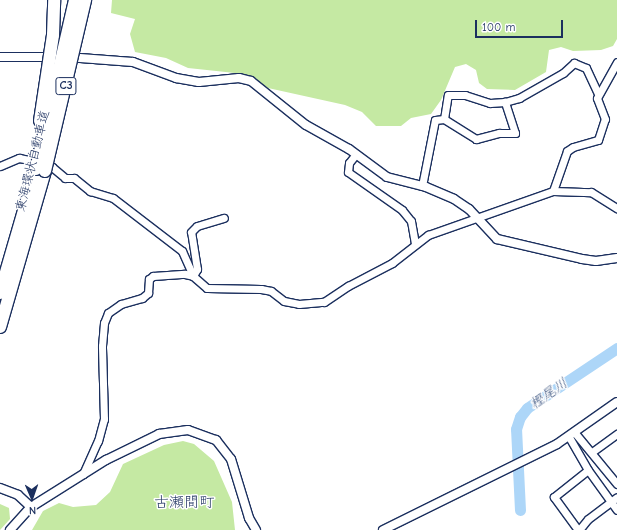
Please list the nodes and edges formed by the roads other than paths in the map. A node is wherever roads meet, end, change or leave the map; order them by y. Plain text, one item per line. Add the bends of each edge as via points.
1 (54, 0) edge
2 (75, 0) edge
3 (86, 0) edge
4 (0, 57) edge
5 (617, 62) edge
6 (598, 94) junction
7 (505, 102) junction
8 (444, 119) junction
9 (356, 154) junction
10 (0, 166) edge
11 (37, 169) junction
12 (422, 186) junction
13 (553, 191) junction
14 (617, 208) edge
15 (224, 218) dead end
16 (478, 218) junction
17 (415, 244) junction
18 (617, 258) edge
19 (193, 276) junction
20 (0, 293) edge
21 (0, 327) edge
22 (617, 402) edge
23 (617, 434) edge
24 (572, 435) junction
25 (592, 452) junction
26 (588, 470) junction
27 (83, 474) junction
28 (617, 484) edge
29 (0, 488) edge
30 (614, 499) edge
31 (31, 507) junction
32 (617, 510) edge
33 (10, 530) edge
34 (256, 530) edge
35 (384, 530) edge
36 (578, 530) edge

1 - 11 highway, bridge
2 - 11 highway, 東海環状自動車道 / C3, bridge
3 - 11 highway, 東海環状自動車道 / C3, bridge via 74,54
4 - 9 street via 117,59 190,81 245,79 256,84 306,125
5 - 6 street
6 - 7 street via 586,68 578,63 519,98
6 - 13 street via 597,98 605,119 598,140 567,151
7 - 8 street via 490,103 464,95 448,95
7 - 8 street via 515,133 499,133 476,139 464,129
8 - 12 street via 435,120
9 - 12 street via 387,177
9 - 17 street via 349,163 348,172 402,210 411,221
10 - 19 street via 19,158 34,160 52,167 65,178 74,178 90,191 113,198 182,251
11 - 20 highway, 東海環状自動車道 / C3
11 - 21 highway, 東海環状自動車道 / C3
12 - 16 street via 454,199
13 - 14 street via 591,192
13 - 16 street
15 - 19 street via 197,226 191,232 197,269
16 - 17 street via 439,230
16 - 18 street via 498,239 504,241 596,261
17 - 19 street via 370,276 348,286 324,302 312,304 290,303 271,291 261,289 207,288
19 - 27 street via 153,276 149,279 148,293 142,298 121,304 108,313 104,323 101,354 104,419 98,441
22 - 24 street
23 - 25 street
24 - 25 street
24 - 26 street
24 - 35 street
25 - 28 street
26 - 30 street
26 - 36 street via 554,497
27 - 31 street
27 - 34 street via 159,434 179,430 197,432 216,440 231,459 249,518
29 - 31 street via 18,495
30 - 32 street
30 - 36 street
31 - 33 street

